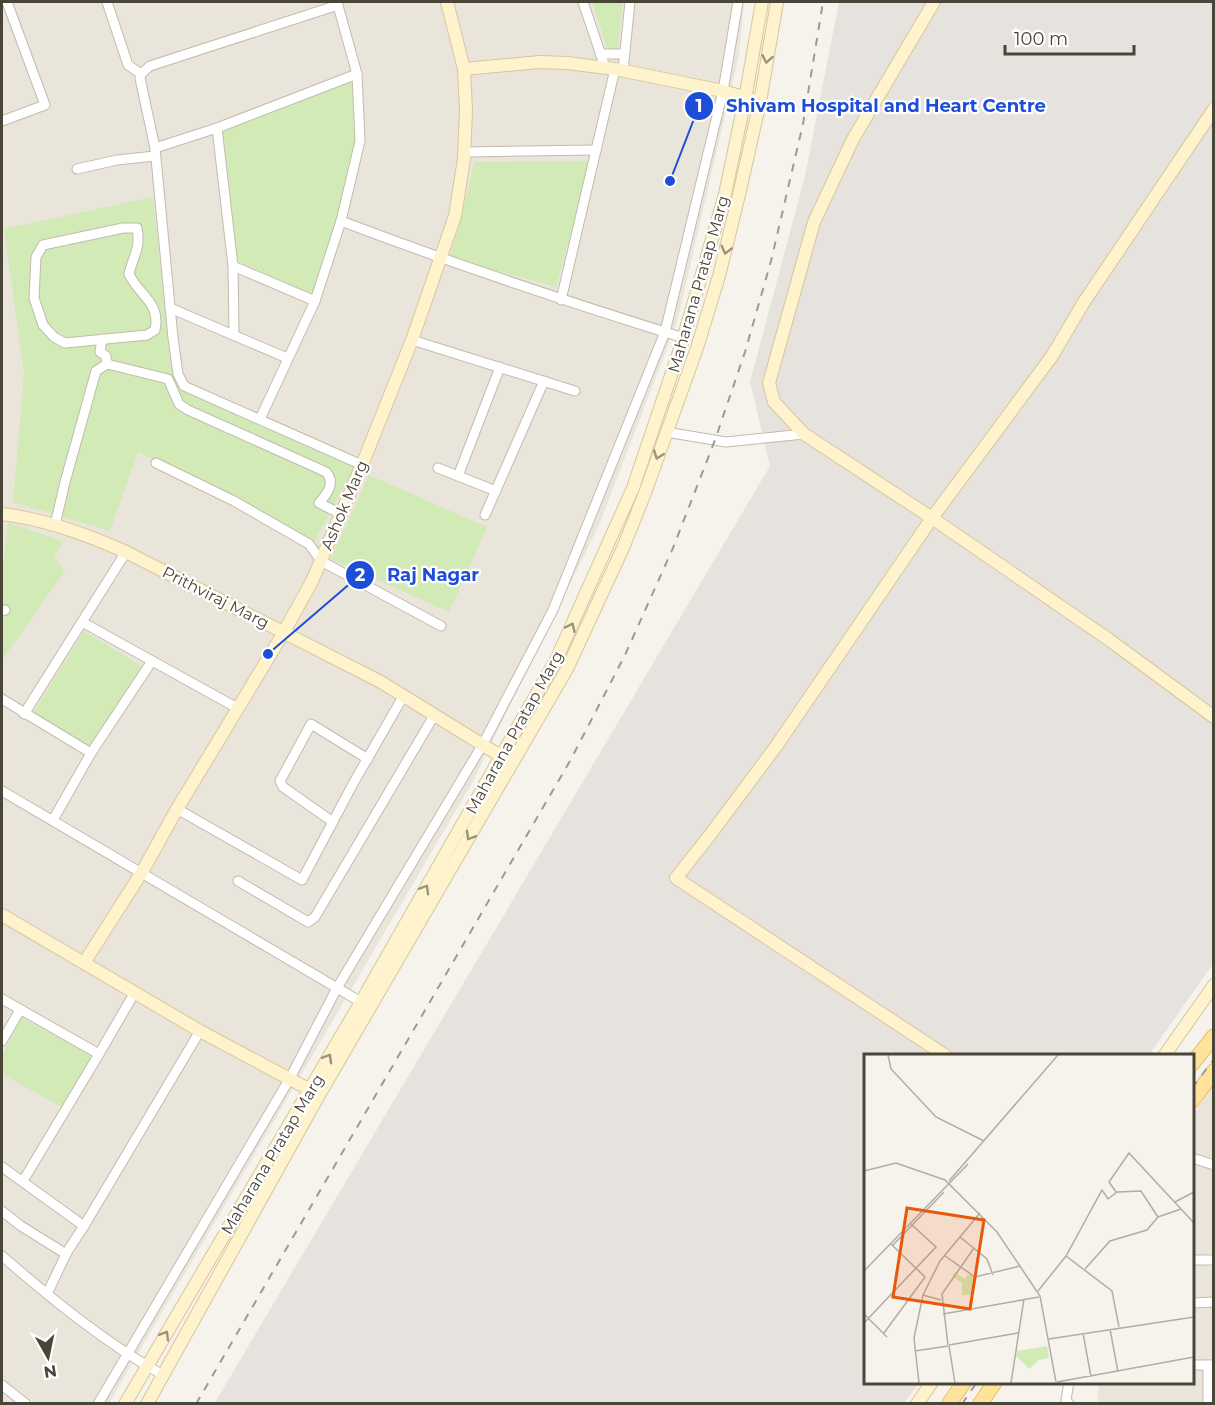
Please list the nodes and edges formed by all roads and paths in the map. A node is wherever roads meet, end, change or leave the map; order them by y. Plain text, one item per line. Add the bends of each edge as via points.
1 (7, 2) edge
2 (107, 2) edge
3 (447, 2) edge
4 (583, 2) edge
5 (630, 2) edge
6 (738, 2) edge
7 (762, 2) edge
8 (777, 2) edge
9 (934, 2) edge
10 (338, 3) edge
11 (600, 54) junction
12 (624, 54) junction
13 (464, 69) junction
14 (614, 69) junction
15 (141, 74) junction
16 (357, 74) junction
17 (723, 91) junction
18 (745, 99) junction
19 (760, 102) junction
20 (1214, 109) edge
21 (2, 121) edge
22 (217, 128) junction
23 (596, 150) junction
24 (155, 152) junction
25 (465, 152) junction
26 (77, 169) dead end
27 (341, 221) junction
28 (440, 259) junction
29 (233, 266) junction
30 (561, 300) junction
31 (315, 302) junction
32 (170, 308) junction
33 (665, 332) junction
34 (234, 335) junction
35 (684, 338) junction
36 (102, 339) junction
37 (412, 340) junction
38 (287, 358) junction
39 (107, 364) junction
40 (500, 367) junction
41 (544, 381) junction
42 (575, 391) dead end
43 (260, 419) junction
44 (666, 432) junction
45 (804, 434) junction
46 (156, 463) dead end
47 (362, 465) junction
48 (438, 468) dead end
49 (458, 476) junction
50 (496, 491) junction
51 (2, 514) edge
52 (341, 514) junction
53 (485, 515) dead end
54 (932, 518) junction
55 (55, 525) junction
56 (126, 552) junction
57 (321, 561) junction
58 (82, 622) junction
59 (441, 626) dead end
60 (284, 632) junction
61 (152, 661) junction
62 (404, 695) junction
63 (2, 699) edge
64 (238, 709) junction
65 (24, 714) junction
66 (435, 714) junction
67 (1214, 717) edge
68 (483, 744) junction
69 (91, 753) junction
70 (501, 757) junction
71 (368, 759) junction
72 (513, 763) junction
73 (2, 791) edge
74 (177, 809) junction
75 (53, 820) junction
76 (333, 822) junction
77 (142, 872) junction
78 (238, 881) dead end
79 (2, 915) edge
80 (84, 963) junction
81 (1214, 985) edge
82 (338, 988) junction
83 (135, 992) junction
84 (2, 999) edge
85 (361, 1002) junction
86 (20, 1010) junction
87 (200, 1031) junction
88 (1214, 1036) edge
89 (2, 1041) edge
90 (99, 1054) junction
91 (943, 1054) edge
92 (1165, 1054) edge
93 (1194, 1061) edge
94 (1214, 1071) edge
95 (290, 1078) junction
96 (315, 1092) junction
97 (1194, 1098) edge
98 (1194, 1159) edge
99 (1214, 1165) edge
100 (2, 1167) edge
101 (23, 1181) junction
102 (2, 1211) edge
103 (84, 1226) junction
104 (66, 1254) junction
105 (2, 1257) edge
106 (1194, 1260) edge
107 (1214, 1260) edge
108 (47, 1294) junction
109 (1214, 1302) edge
110 (1194, 1303) edge
111 (128, 1354) junction
112 (1194, 1365) edge
113 (1211, 1365) edge
114 (147, 1366) junction
115 (163, 1375) junction
116 (931, 1384) edge
117 (963, 1384) edge
118 (994, 1384) edge
119 (1069, 1384) edge
120 (2, 1385) edge
121 (26, 1404) edge
122 (98, 1404) edge
123 (125, 1404) edge
124 (147, 1404) edge
125 (917, 1404) edge
126 (949, 1404) edge
127 (980, 1404) edge
128 (1069, 1404) edge
129 (1208, 1404) edge

1 - 21 street via 45,105
2 - 15 street via 128,65
3 - 13 street, Ashok Marg
4 - 11 street
5 - 12 street
6 - 17 street
7 - 18 street, Maharana Pratap Marg
8 -> 19 street, Maharana Pratap Marg
9 - 45 street via 853,139 814,222 769,383 774,402
10 - 15 street via 150,66
10 - 16 street
11 - 12 street
11 - 14 street
12 - 14 street
13 - 14 street via 540,62
13 - 25 street, Ashok Marg
14 - 17 street
14 - 23 street
15 - 24 street
16 - 22 street
16 - 27 street via 360,141
17 - 18 street
17 - 33 street
18 - 19 street
18 - 35 street, Maharana Pratap Marg via 725,194
19 -> 44 street, Maharana Pratap Marg via 719,276
20 - 54 street via 1052,356
22 - 24 street
22 - 29 street
23 - 25 street
23 - 30 street
24 - 26 street
24 - 32 street
25 - 28 street, Ashok Marg via 455,216
27 - 28 street
27 - 31 street
28 - 30 street
28 - 37 street, Ashok Marg
29 - 31 street
29 - 34 street
30 - 33 street
31 - 38 street
32 - 34 street
32 - 43 street via 178,374 184,386
33 - 35 street
33 - 68 street via 553,610
34 - 38 street
70 -> 35 street, Maharana Pratap Marg via 556,660 633,488
36 - 36 street via 65,343 43,325 34,298 36,257 43,245 137,228 138,252 129,274 151,302 157,319 155,330 147,335
36 - 39 street via 100,352 106,356
37 - 40 street
37 - 47 street, Ashok Marg
38 - 43 street
39 - 52 street via 168,379 179,404 188,410 326,472 331,485 319,503
39 - 55 street via 96,371
40 - 41 street
40 - 49 street
41 - 42 street
41 - 50 street
43 - 47 street
44 - 45 street via 726,442
44 -> 72 street, Maharana Pratap Marg via 596,608 567,669
45 - 54 street
46 - 57 street via 309,544
47 - 52 street, Ashok Marg
48 - 49 street
49 - 50 street
50 - 53 street
51 - 55 street, Prithviraj Marg
52 - 57 street, Ashok Marg
54 - 67 street
54 - 91 street via 777,745 676,879
55 - 56 street, Prithviraj Marg
56 - 58 street
56 - 60 street, Prithviraj Marg
57 - 59 street
57 - 60 street, Ashok Marg
58 - 61 street
58 - 65 street
60 - 62 street, Prithviraj Marg
60 - 64 street, Ashok Marg
61 - 64 street
61 - 69 street
62 - 66 street, Prithviraj Marg
62 - 71 street
63 - 65 street
64 - 74 street, Ashok Marg
65 - 69 street
66 - 68 street, Prithviraj Marg
66 - 78 street via 315,917 308,922
68 - 70 street, Prithviraj Marg
68 - 82 street
69 - 75 street
70 - 72 street, Prithviraj Marg
85 -> 70 street, Maharana Pratap Marg
71 - 76 street
71 - 76 street via 311,724 280,781
72 -> 96 street, Maharana Pratap Marg
73 - 75 street
74 - 76 street via 302,880
74 - 77 street, Ashok Marg
75 - 77 street
77 - 80 street, Ashok Marg
77 - 82 street
79 - 80 street
80 - 83 street
81 - 92 street
82 - 85 street
82 - 95 street
83 - 87 street
83 - 90 street
84 - 86 street
96 -> 85 street, Maharana Pratap Marg
86 - 89 street
86 - 90 street
87 - 95 street
87 - 103 street
88 - 93 main road
90 - 101 street
94 - 97 main road
95 - 96 street
95 - 111 street
114 -> 96 street, Maharana Pratap Marg
96 - 115 street, Maharana Pratap Marg
98 - 99 street
100 - 101 street
101 - 103 street
102 - 104 street
103 - 104 street
104 - 108 street
105 - 108 street
106 - 107 street
108 - 111 street
109 - 110 street
111 - 114 street
111 - 122 street
112 - 113 street
113 - 129 street
114 - 115 street
114 - 123 street, Maharana Pratap Marg
115 - 124 street, Maharana Pratap Marg
116 - 125 street
117 - 126 main road
118 - 127 main road
119 - 128 street
120 - 121 street

